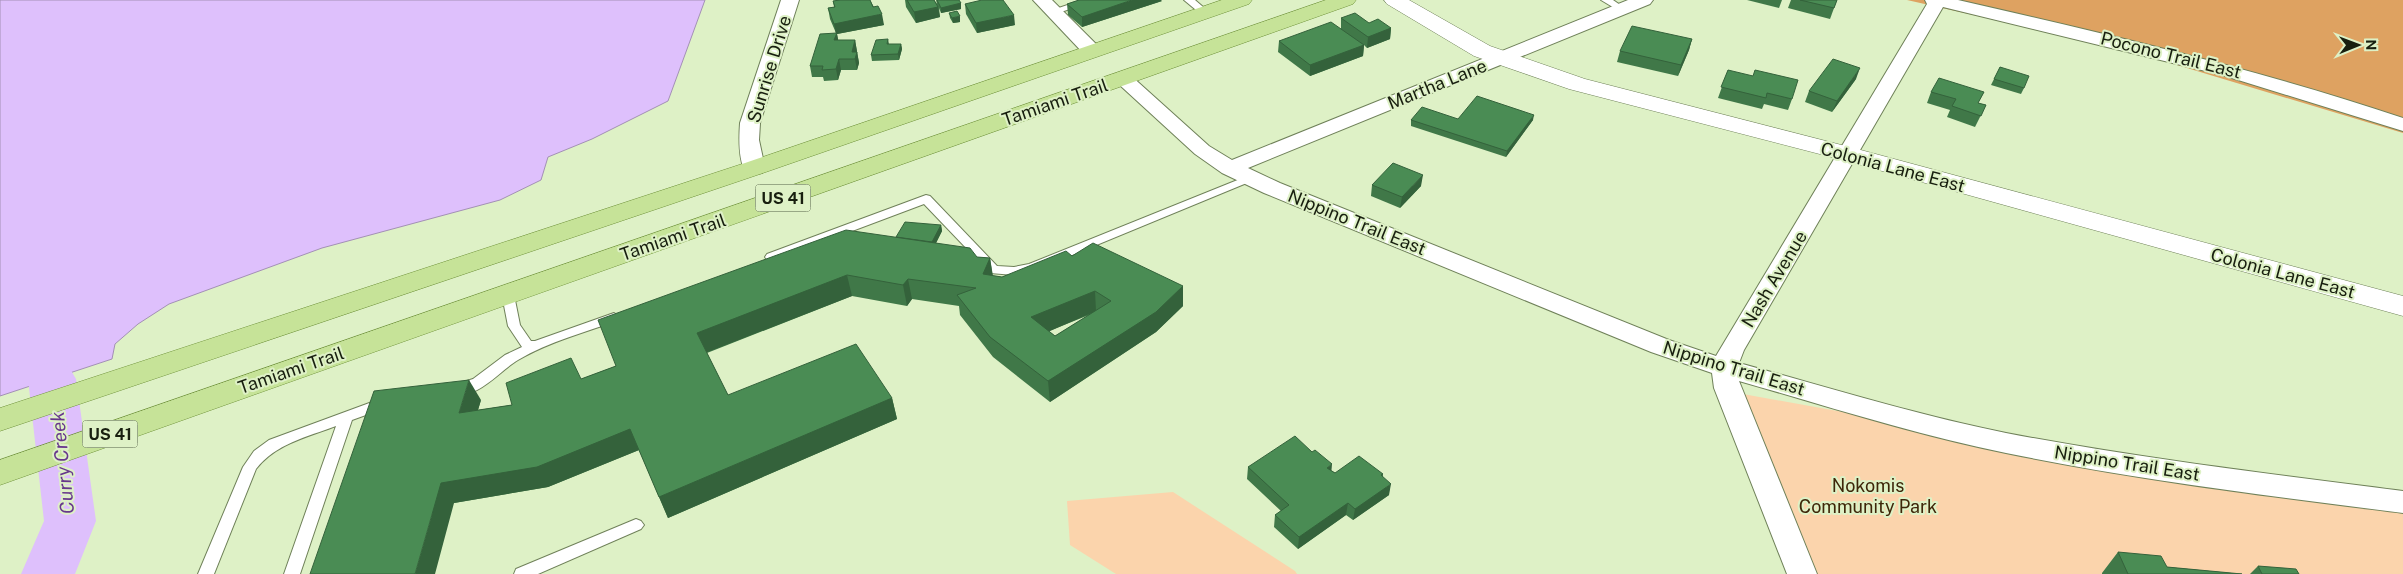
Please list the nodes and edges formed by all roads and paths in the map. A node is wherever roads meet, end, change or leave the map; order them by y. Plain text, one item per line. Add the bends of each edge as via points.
1 (790, 0) edge
2 (1092, 0) edge
3 (1242, 0) edge
4 (1346, 0) edge
5 (1394, 0) edge
6 (1644, 0) edge
7 (1936, 0) edge
8 (1614, 4) edge
9 (1047, 6) edge
10 (1197, 6) edge
11 (1092, 51) junction
12 (1500, 58) junction
13 (1122, 78) junction
14 (2403, 125) edge
15 (1848, 154) junction
16 (754, 168) junction
17 (1240, 173) junction
18 (759, 262) edge
19 (508, 295) junction
20 (2403, 306) edge
21 (629, 311) edge
22 (536, 346) junction
23 (1724, 368) junction
24 (444, 392) edge
25 (399, 397) edge
26 (346, 417) junction
27 (0, 420) edge
28 (0, 473) edge
29 (2403, 502) edge
30 (636, 525) dead end
31 (206, 574) edge
32 (292, 574) edge
33 (522, 574) edge
34 (1802, 574) edge

1 - 16 street, Sunrise Drive via 750,123 748,140
2 - 9 lane
3 - 10 main road, Tamiami Trail / US 41
4 - 13 main road, Tamiami Trail / US 41
5 - 12 street, Colonia Lane East via 1464,42
6 - 8 street, Martha Lane
7 - 14 street, Pocono Trail East via 2245,74
7 - 15 street, Nash Avenue
8 - 12 street, Martha Lane
9 - 11 street
10 - 11 main road, Tamiami Trail / US 41
11 - 16 main road, Tamiami Trail / US 41
12 - 15 street, Colonia Lane East via 1577,84
12 - 17 street, Martha Lane
13 - 17 street, Nippino Trail East via 1202,150
13 - 19 main road, Tamiami Trail / US 41
15 - 20 street, Colonia Lane East
15 - 23 street, Nash Avenue
16 - 27 main road, Tamiami Trail / US 41
17 - 18 lane via 1032,266 1014,270 994,270 926,199
17 - 23 street, Nippino Trail East via 1652,343
19 - 22 lane via 514,326 527,345
19 - 28 main road, Tamiami Trail / US 41
21 - 22 lane
22 - 24 lane via 508,359 471,388
23 - 29 street, Nippino Trail East via 2005,443 2250,483
23 - 34 street via 1727,388
25 - 26 lane
26 - 31 lane via 274,444 260,455 250,467
26 - 32 lane
30 - 33 lane

